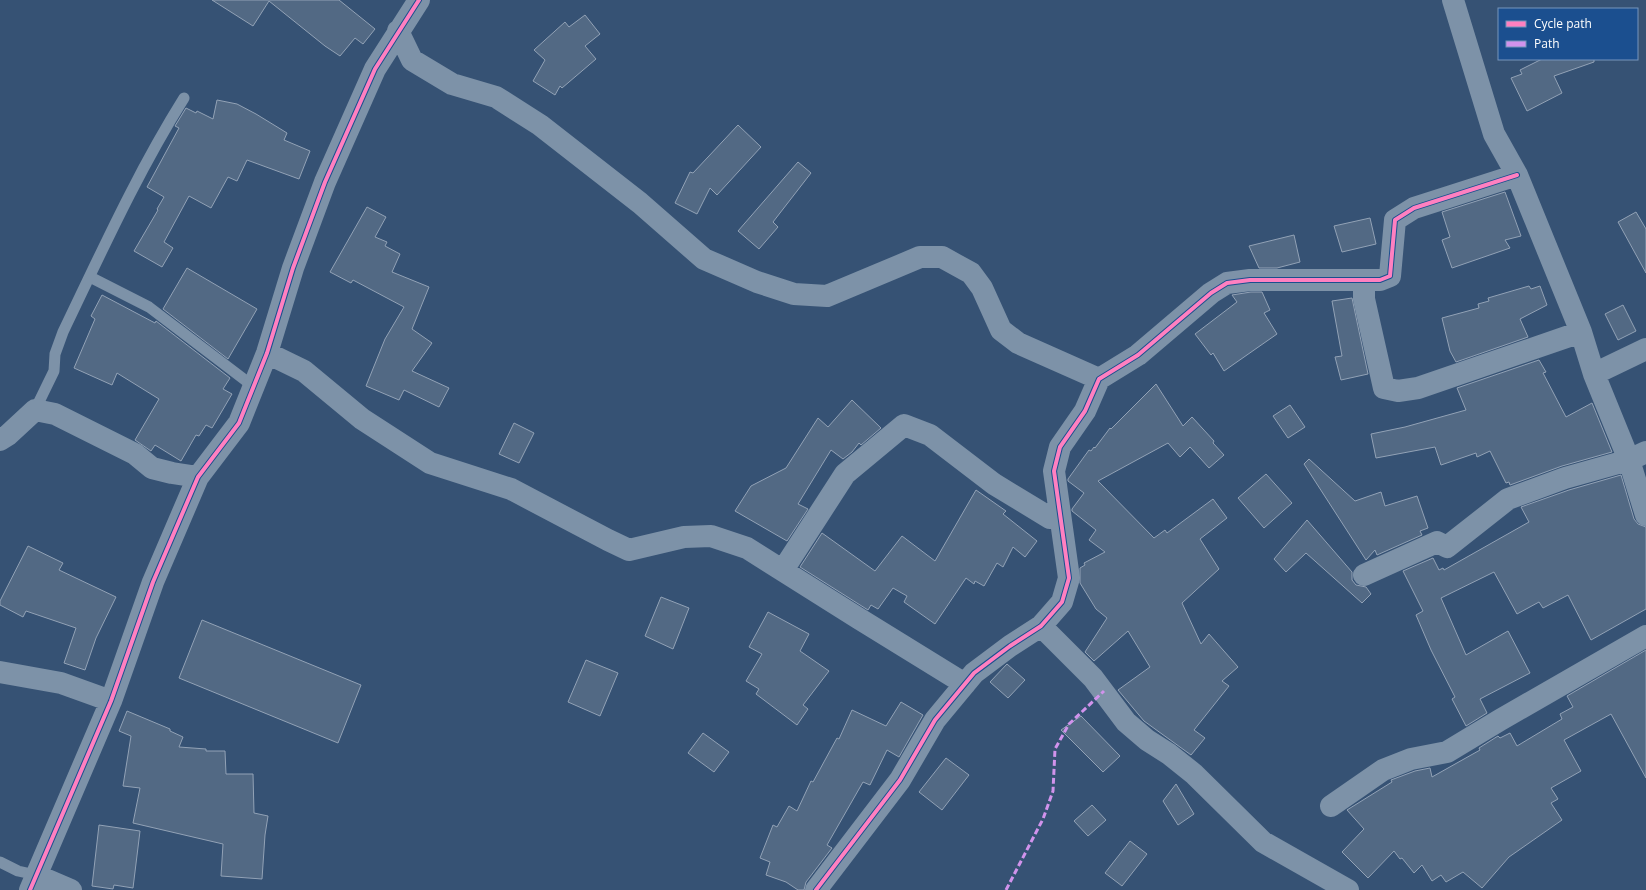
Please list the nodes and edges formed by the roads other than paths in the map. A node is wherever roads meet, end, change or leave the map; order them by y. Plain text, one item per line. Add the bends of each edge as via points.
1 (1453, 0) edge
2 (415, 1) edge
3 (398, 31) junction
4 (184, 98) dead end
5 (1517, 175) junction
6 (90, 277) junction
7 (1364, 280) junction
8 (1581, 332) junction
9 (1646, 349) edge
10 (267, 353) junction
11 (1594, 374) junction
12 (1099, 379) junction
13 (254, 387) junction
14 (35, 410) junction
15 (0, 440) edge
16 (1637, 456) edge
17 (198, 477) junction
18 (1059, 515) junction
19 (1646, 515) edge
20 (783, 570) junction
21 (1364, 575) dead end
22 (1041, 626) junction
23 (1646, 636) edge
24 (0, 672) edge
25 (965, 684) junction
26 (111, 701) junction
27 (1330, 806) dead end
28 (0, 862) edge
29 (33, 882) edge
30 (71, 890) edge
31 (816, 890) edge
32 (1348, 890) edge

1 - 5 street via 1494,134
2 - 3 street
3 - 10 street via 375,69 325,182 293,268
3 - 12 street via 412,60 452,84 496,97 540,125 640,204 704,259 757,282 794,294 827,296 920,257 942,257 971,273 982,288 1001,330 1018,343
4 - 6 lane via 127,199
5 - 7 street via 1414,208 1395,220 1390,276 1380,280
5 - 8 street
6 - 13 lane via 149,307
6 - 14 lane via 63,332 55,354 54,371
7 - 8 street via 1364,299 1384,388 1398,391 1418,388
7 - 12 street via 1227,282 1138,355
8 - 11 street
9 - 11 street
10 - 13 street
10 - 20 street via 304,371 362,419 430,463 511,489 629,550 684,537 711,536 747,548
11 - 16 street
12 - 18 street via 1085,412 1060,447 1054,471
13 - 17 street via 239,423
14 - 15 street
14 - 17 street via 55,414 135,454 152,468
16 - 19 street
16 - 21 street via 1508,499 1447,547 1437,542
17 - 26 street via 153,582
18 - 20 street via 1050,518 994,484 930,435 904,425 845,474
18 - 22 street via 1069,578 1062,602
20 - 25 street
22 - 25 street via 980,668
22 - 32 street via 1093,678 1126,722 1194,774 1263,842
23 - 27 street via 1447,752 1410,759 1383,770
24 - 26 street via 61,683
25 - 31 street via 935,720 900,780
26 - 29 street
28 - 29 lane via 18,870
29 - 30 street

